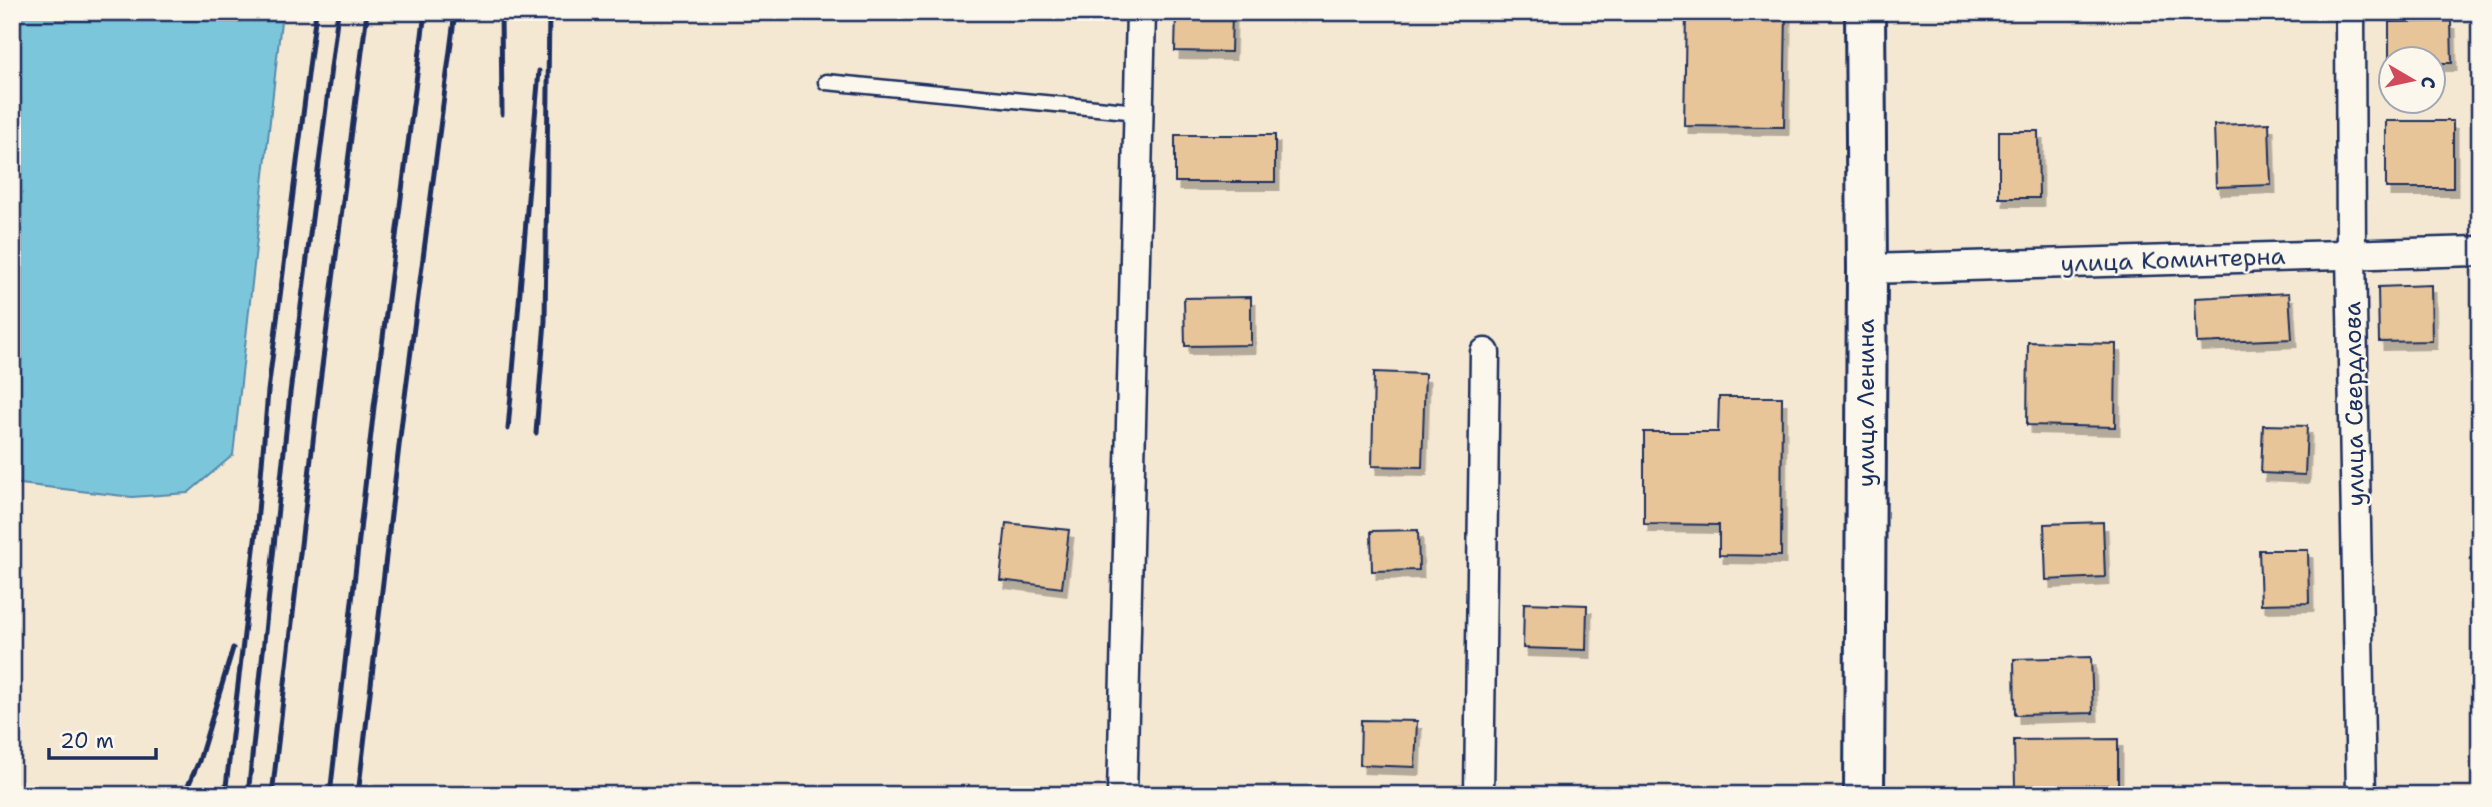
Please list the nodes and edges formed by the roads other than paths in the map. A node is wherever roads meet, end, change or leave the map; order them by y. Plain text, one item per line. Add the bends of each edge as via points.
1 (1141, 12) edge
2 (1865, 12) edge
3 (2350, 12) edge
4 (825, 82) dead end
5 (1138, 112) junction
6 (2480, 251) edge
7 (2351, 254) junction
8 (1867, 269) junction
9 (1485, 353) dead end
10 (1122, 795) edge
11 (1479, 795) edge
12 (1864, 795) edge
13 (2361, 795) edge

1 - 5 street
2 - 8 street, улица Ленина
3 - 7 street, улица Свердлова
4 - 5 lane
5 - 10 street
6 - 7 street, улица Коминтерна
7 - 8 street, улица Коминтерна
7 - 13 street, улица Свердлова
8 - 12 street, улица Ленина
9 - 11 street

